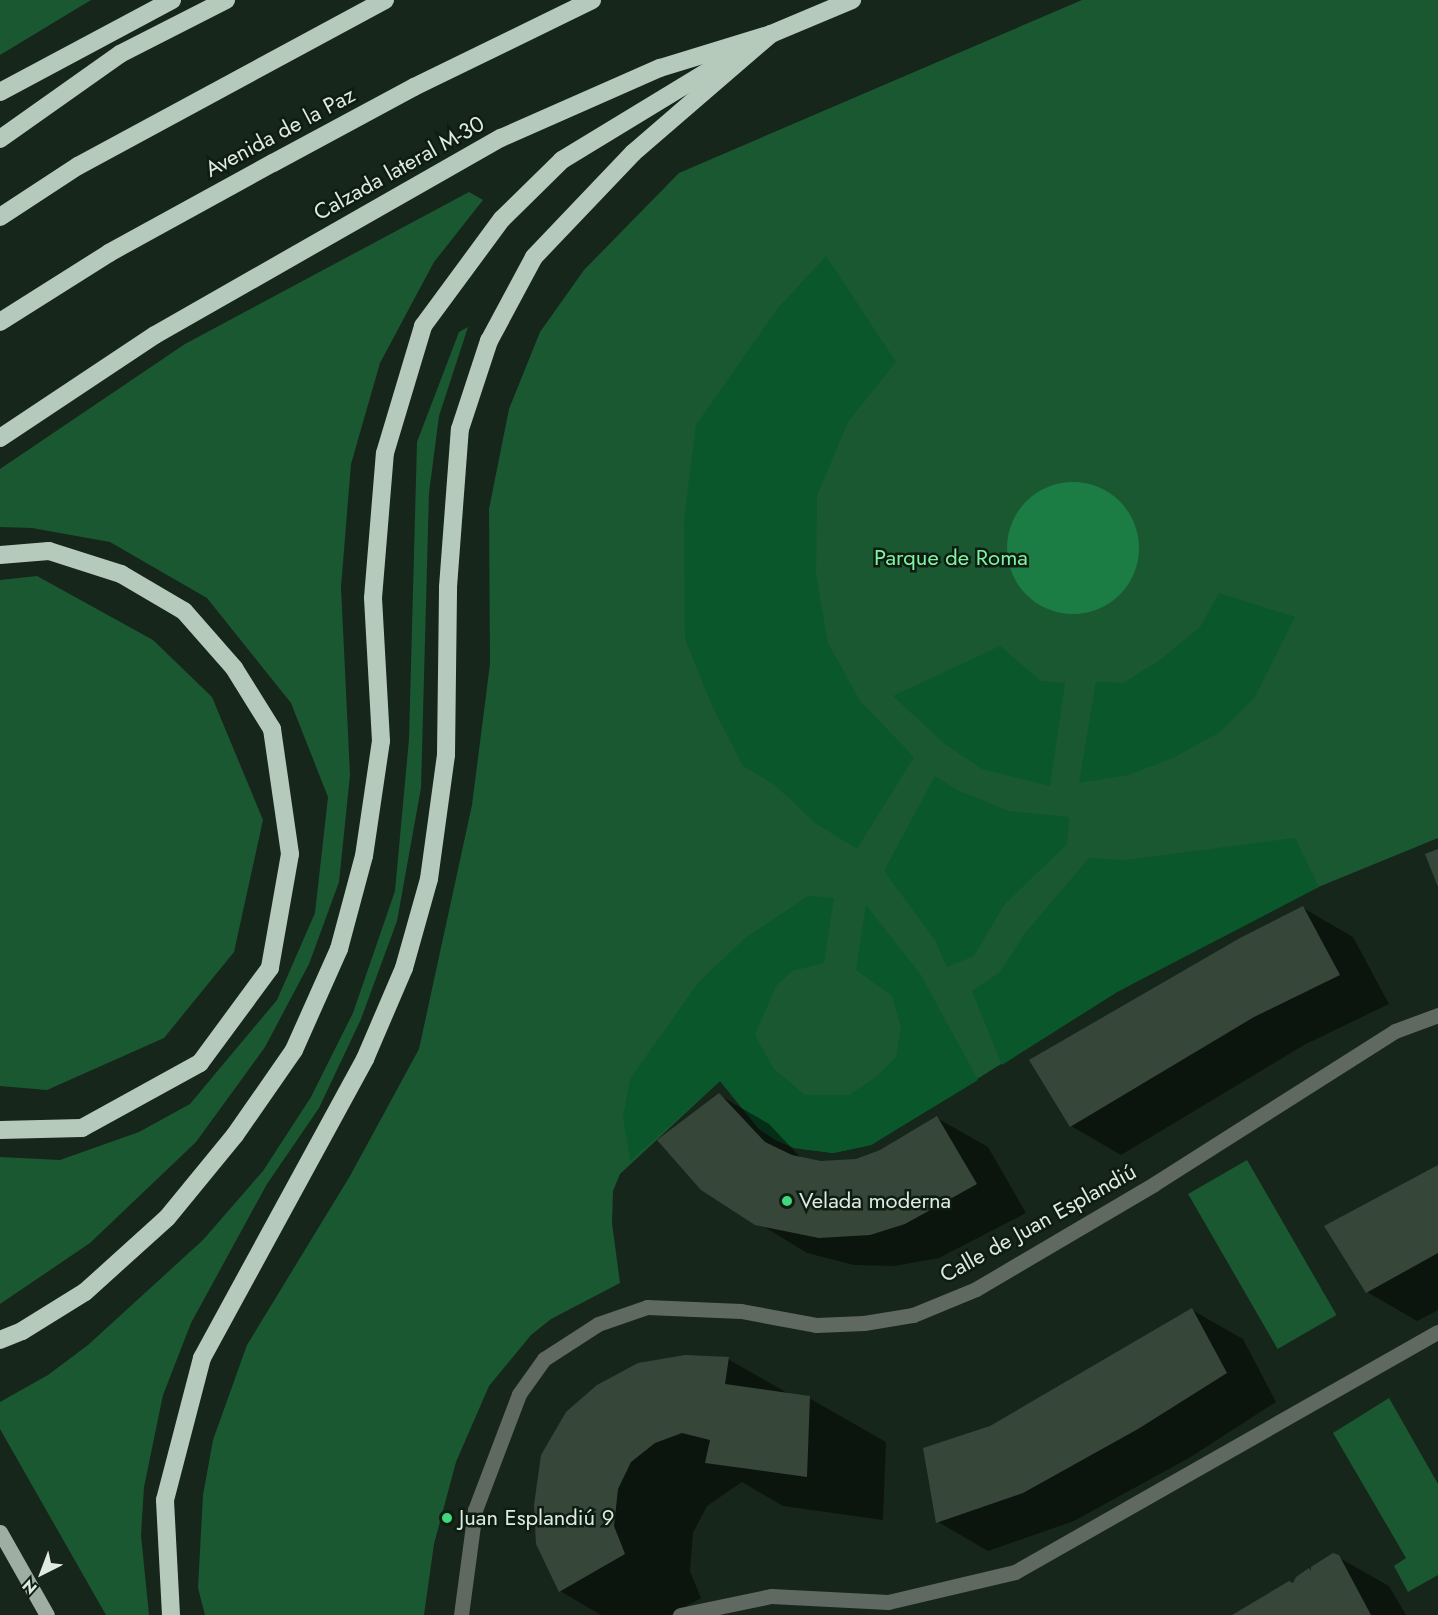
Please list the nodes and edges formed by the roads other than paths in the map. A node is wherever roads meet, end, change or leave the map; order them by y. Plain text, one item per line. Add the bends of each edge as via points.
1 (172, 0) edge
2 (226, 0) edge
3 (385, 0) edge
4 (592, 0) edge
5 (852, 0) edge
6 (771, 34) junction
7 (0, 92) edge
8 (0, 140) edge
9 (0, 217) edge
10 (0, 322) edge
11 (0, 438) edge
12 (0, 555) edge
13 (1438, 1015) edge
14 (0, 1130) edge
15 (22, 1331) junction
16 (1438, 1332) edge
17 (0, 1340) edge
18 (0, 1355) edge
19 (0, 1532) edge
20 (47, 1615) edge
21 (171, 1615) edge
22 (461, 1615) edge
23 (680, 1615) edge

1 - 7 highway
2 - 8 highway via 120,54
3 - 9 highway via 78,166
4 - 10 highway, Avenida de la Paz via 414,87 273,163 109,253
5 - 6 highway, Calzada lateral M-30
6 - 11 highway, Calzada lateral M-30 via 660,68 501,138 155,335
6 - 15 highway via 562,160 502,219 423,326 385,453 372,598 381,741 364,856 339,949 294,1050 235,1135 166,1218 85,1292
6 - 21 highway via 633,153 534,257 489,341 460,429 448,587 446,755 429,879 404,968 365,1059 202,1358 165,1500
12 - 14 highway via 49,551 121,574 184,610 234,668 272,729 290,854 270,968 200,1063 82,1128
13 - 22 street, Calle de Juan Esplandiú via 1395,1030 1154,1184 985,1283 913,1315 816,1325 741,1311 647,1307 598,1324 544,1359 519,1394 475,1510
15 - 17 highway
15 - 18 highway
16 - 23 street via 1015,1572 888,1602 771,1596
19 - 20 main road

